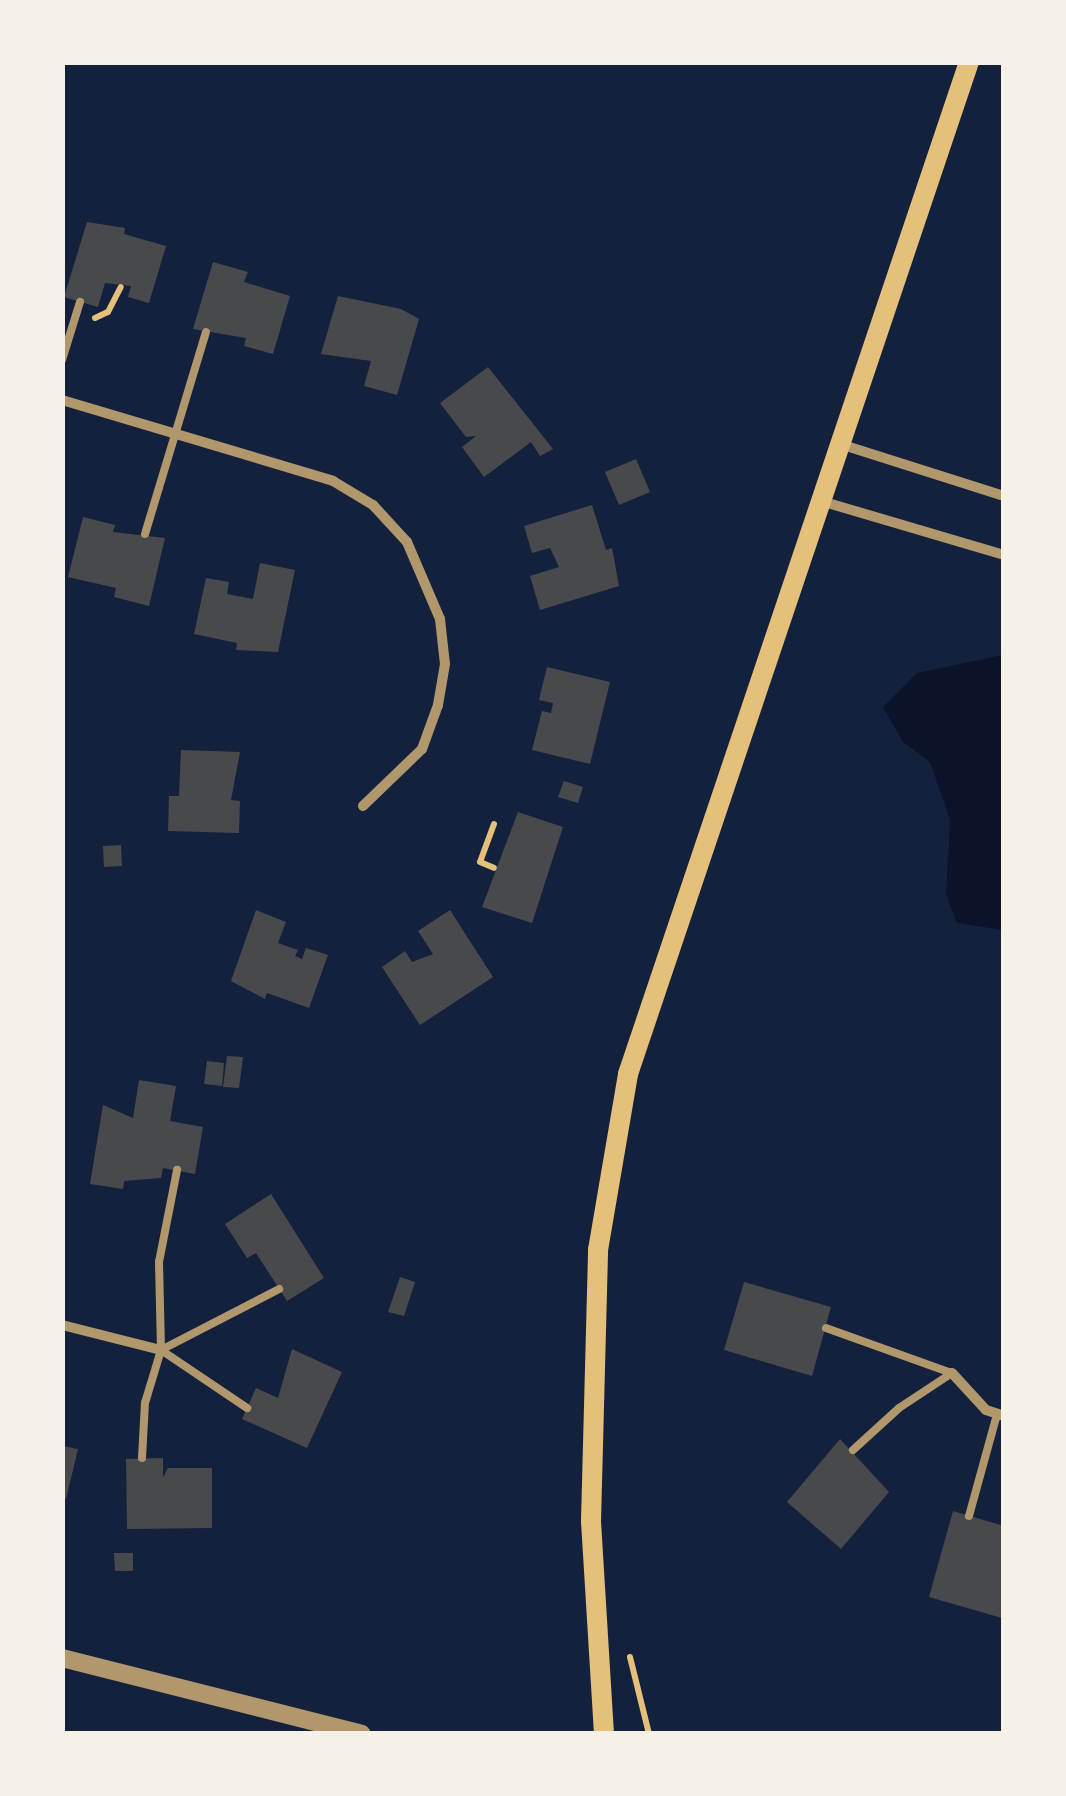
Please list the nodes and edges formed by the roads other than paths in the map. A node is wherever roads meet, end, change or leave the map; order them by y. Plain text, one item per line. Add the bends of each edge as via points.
1 (969, 62) edge
2 (80, 302) dead end
3 (206, 332) dead end
4 (62, 360) edge
5 (62, 400) edge
6 (173, 432) junction
7 (840, 444) junction
8 (1004, 496) edge
9 (821, 502) junction
10 (146, 534) dead end
11 (1004, 555) edge
12 (363, 806) dead end
13 (176, 1170) dead end
14 (279, 1290) dead end
15 (62, 1325) edge
16 (826, 1328) dead end
17 (161, 1350) junction
18 (952, 1373) junction
19 (247, 1408) dead end
20 (1000, 1415) edge
21 (853, 1450) dead end
22 (142, 1458) dead end
23 (969, 1516) dead end
24 (62, 1658) edge
25 (362, 1734) edge
26 (604, 1734) edge

1 - 7 main road
2 - 4 lane
3 - 6 lane
5 - 6 street
6 - 10 lane
6 - 12 street via 333,481 373,505 407,542 427,578 445,664 438,704 422,749
7 - 8 street
7 - 9 main road
9 - 11 street
9 - 26 main road via 624,1093 598,1269 591,1521
13 - 17 lane via 160,1262
14 - 17 lane
15 - 17 street
16 - 18 lane
17 - 19 lane
17 - 22 lane via 144,1403
18 - 20 street via 986,1410
18 - 21 lane
20 - 23 lane
24 - 25 street

